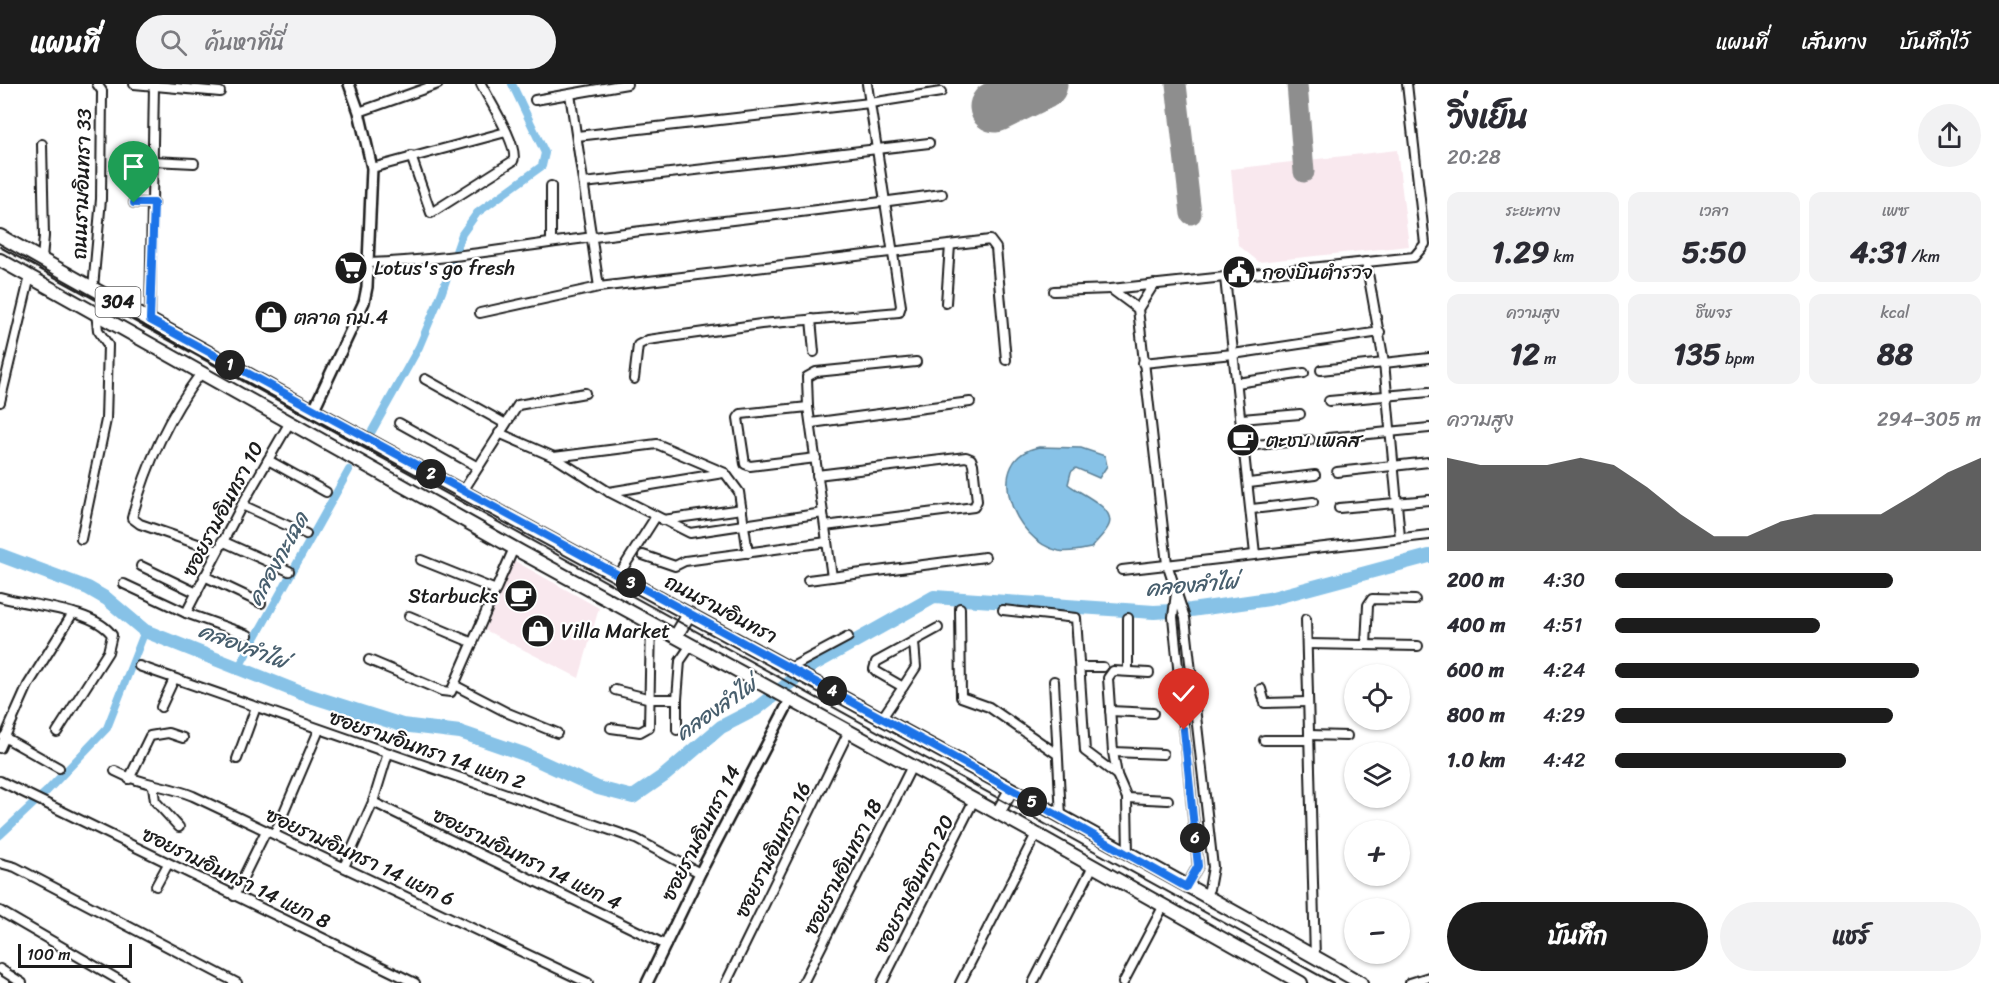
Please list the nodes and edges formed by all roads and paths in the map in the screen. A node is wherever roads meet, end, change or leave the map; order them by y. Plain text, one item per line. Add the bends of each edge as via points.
1 (97, 84) edge
2 (134, 84) edge
3 (349, 84) edge
4 (438, 84) edge
5 (481, 84) edge
6 (627, 84) edge
7 (867, 84) edge
8 (1407, 84) edge
9 (154, 85) edge
10 (182, 86) edge
11 (220, 92) dead end
12 (941, 92) dead end
13 (570, 94) junction
14 (535, 100) dead end
15 (870, 103) junction
16 (359, 112) junction
17 (506, 132) junction
18 (577, 136) junction
19 (929, 143) dead end
20 (42, 144) dead end
21 (877, 151) junction
22 (411, 156) junction
23 (153, 161) junction
24 (194, 163) dead end
25 (372, 168) junction
26 (584, 183) junction
27 (551, 186) dead end
28 (942, 194) dead end
29 (885, 202) junction
30 (134, 203) dead end
31 (154, 203) junction
32 (0, 236) edge
33 (593, 237) junction
34 (551, 242) junction
35 (950, 245) junction
36 (894, 253) junction
37 (42, 259) junction
38 (0, 260) edge
39 (1366, 262) junction
40 (368, 263) junction
41 (30, 276) junction
42 (1225, 278) junction
43 (1154, 284) junction
44 (599, 286) junction
45 (93, 288) junction
46 (1111, 289) junction
47 (1054, 291) dead end
48 (946, 303) dead end
49 (1138, 309) junction
50 (95, 312) junction
51 (480, 313) dead end
52 (811, 319) junction
53 (150, 320) junction
54 (1380, 332) junction
55 (814, 352) dead end
56 (1233, 354) junction
57 (1429, 358) edge
58 (1006, 360) dead end
59 (916, 362) dead end
60 (1384, 362) junction
61 (1143, 363) junction
62 (1321, 370) dead end
63 (201, 373) junction
64 (1304, 373) dead end
65 (425, 379) dead end
66 (634, 380) dead end
67 (1238, 383) junction
68 (1429, 392) edge
69 (585, 393) dead end
70 (1386, 395) junction
71 (1329, 401) dead end
72 (0, 402) edge
73 (970, 402) dead end
74 (808, 407) junction
75 (313, 411) junction
76 (1300, 414) dead end
77 (1242, 419) junction
78 (290, 422) junction
79 (399, 423) dead end
80 (504, 423) junction
81 (810, 423) junction
82 (1429, 428) edge
83 (498, 432) junction
84 (1390, 433) junction
85 (1328, 438) dead end
86 (1310, 440) dead end
87 (1245, 446) junction
88 (554, 457) junction
89 (816, 458) junction
90 (267, 460) junction
91 (1429, 462) edge
92 (1395, 466) junction
93 (478, 467) junction
94 (1337, 472) dead end
95 (725, 473) junction
96 (817, 475) junction
97 (1315, 475) dead end
98 (1250, 483) junction
99 (463, 491) junction
100 (326, 492) dead end
101 (609, 492) junction
102 (1429, 500) edge
103 (1313, 502) dead end
104 (1398, 503) junction
105 (242, 505) junction
106 (1340, 508) dead end
107 (742, 509) junction
108 (1252, 509) junction
109 (823, 513) junction
110 (659, 519) junction
111 (745, 525) junction
112 (825, 526) junction
113 (306, 534) dead end
114 (1429, 535) edge
115 (1400, 537) junction
116 (81, 539) dead end
117 (222, 541) junction
118 (827, 542) junction
119 (514, 548) junction
120 (218, 551) junction
121 (748, 553) junction
122 (1255, 554) junction
123 (644, 555) dead end
124 (985, 557) dead end
125 (421, 560) dead end
126 (1167, 564) junction
127 (141, 566) dead end
128 (1122, 570) dead end
129 (290, 571) dead end
130 (204, 576) junction
131 (618, 576) junction
132 (832, 577) junction
133 (808, 580) dead end
134 (124, 584) dead end
135 (496, 590) junction
136 (197, 593) junction
137 (1, 599) edge
138 (1415, 600) dead end
139 (261, 603) dead end
140 (960, 608) dead end
141 (1003, 610) dead end
142 (1177, 611) junction
143 (73, 613) junction
144 (186, 613) junction
145 (689, 614) junction
146 (409, 616) dead end
147 (1128, 618) dead end
148 (1306, 619) dead end
149 (651, 622) junction
150 (938, 627) dead end
151 (249, 635) dead end
152 (676, 636) junction
153 (848, 637) dead end
154 (914, 642) junction
155 (473, 643) junction
156 (1307, 644) junction
157 (691, 645) junction
158 (1366, 645) junction
159 (1418, 646) dead end
160 (369, 660) dead end
161 (139, 666) dead end
162 (1080, 667) junction
163 (1103, 667) dead end
164 (1128, 671) junction
165 (797, 672) junction
166 (1149, 673) dead end
167 (174, 679) junction
168 (1054, 681) dead end
169 (456, 686) junction
170 (903, 687) junction
171 (1261, 689) dead end
172 (615, 690) dead end
173 (786, 697) junction
174 (651, 699) junction
175 (677, 699) junction
176 (1308, 702) junction
177 (256, 707) junction
178 (161, 708) dead end
179 (1110, 711) junction
180 (1153, 713) dead end
181 (882, 718) junction
182 (611, 728) dead end
183 (319, 730) junction
184 (677, 730) dead end
185 (849, 731) junction
186 (57, 732) dead end
187 (557, 733) dead end
188 (1347, 736) dead end
189 (4, 737) junction
190 (1309, 737) junction
191 (183, 738) dead end
192 (1264, 740) dead end
193 (0, 748) edge
194 (1113, 752) junction
195 (388, 753) junction
196 (1057, 754) junction
197 (1163, 754) dead end
198 (237, 759) dead end
199 (912, 766) junction
200 (59, 768) dead end
201 (115, 771) dead end
202 (1117, 775) junction
203 (129, 778) junction
204 (0, 781) edge
205 (153, 786) junction
206 (1011, 789) junction
207 (1127, 798) junction
208 (1168, 800) dead end
209 (974, 801) junction
210 (373, 802) junction
211 (998, 813) junction
212 (1060, 817) junction
213 (179, 827) dead end
214 (266, 831) junction
215 (275, 833) junction
216 (1036, 834) junction
217 (1128, 855) junction
218 (0, 863) edge
219 (168, 864) junction
220 (1093, 866) junction
221 (344, 867) junction
222 (700, 873) junction
223 (156, 886) dead end
224 (1186, 887) junction
225 (234, 896) junction
226 (1204, 897) junction
227 (1164, 905) junction
228 (0, 911) edge
229 (666, 945) junction
230 (1316, 958) junction
231 (0, 969) edge
232 (1429, 977) edge
233 (22, 983) edge
234 (124, 983) edge
235 (237, 983) edge
236 (415, 983) edge
237 (588, 983) edge
238 (647, 983) edge
239 (726, 983) edge
240 (803, 983) edge
241 (882, 983) edge
242 (960, 983) edge
243 (1033, 983) edge
244 (1124, 983) edge
245 (1301, 983) edge
246 (1361, 983) edge
247 (1410, 983) edge

1 - 45 street, ถนนรามอินทรา 33 via 102,91 101,199
2 - 9 street
3 - 16 street
4 - 16 street
5 - 17 street
6 - 13 street
7 - 15 street
8 - 39 street via 1425,244 1414,257
9 - 10 street
9 - 23 street
10 - 11 street
12 - 15 street
13 - 14 street
13 - 18 street
15 - 18 street
15 - 21 street
16 - 25 street
17 - 22 street
17 - 22 street via 515,154 513,161 431,213
18 - 26 street
19 - 21 street
20 - 37 street
21 - 26 street
21 - 29 street
22 - 25 street
23 - 24 street
23 - 31 street
25 - 40 street
26 - 33 street
27 - 34 street
28 - 29 street
29 - 33 street
29 - 36 street
30 - 31 street
31 - 53 street
32 - 37 main road, ถนนรามอินทรา / 304
33 - 34 street
33 - 44 street
34 - 40 street via 444,258
35 - 36 street
35 - 48 street
35 - 58 street via 990,240 995,243
36 - 44 street
36 - 52 street via 899,312
37 - 45 main road, ถนนรามอินทรา / 304
38 - 41 main road, 304
39 - 42 street
39 - 54 street
40 - 75 street via 364,302
41 - 50 main road, 304
41 - 72 street
42 - 43 street
42 - 56 street
43 - 46 street
43 - 49 street
44 - 51 street
45 - 53 main road, ถนนรามอินทรา / 304
46 - 47 street
46 - 49 street
49 - 61 street
50 - 63 main road, 304
50 - 116 street via 98,330 108,345 106,420
52 - 55 street
52 - 66 street via 642,342 636,351
53 - 75 main road, ถนนรามอินทรา / 304
54 - 56 street
54 - 60 street
56 - 61 street
56 - 67 street
57 - 60 street
59 - 74 street via 812,373 807,377
60 - 62 street
60 - 70 street
61 - 126 street
63 - 78 main road, 304
63 - 120 street via 172,415 158,444 143,477 132,518
64 - 67 street
65 - 80 street
67 - 77 street
68 - 70 street
69 - 80 street via 518,405
70 - 71 street
70 - 84 street
73 - 81 street
74 - 81 street
74 - 89 street via 741,414 738,418 745,464
75 - 99 main road, ถนนรามอินทรา / 304
76 - 77 street
77 - 87 street
78 - 90 street, ซอยรามอินทรา 10
78 - 119 main road, 304
79 - 93 street
80 - 83 street
81 - 89 street
82 - 84 street
83 - 88 street
83 - 93 street
84 - 85 street
84 - 92 street
86 - 87 street
87 - 98 street
88 - 95 street via 657,444
88 - 101 street
89 - 96 street
90 - 100 street
90 - 105 street, ซอยรามอินทรา 10
91 - 92 street
92 - 94 street
92 - 104 street
93 - 99 street
95 - 101 street
95 - 107 street via 739,492
96 - 109 street
96 - 112 street via 966,457 973,464 974,507
97 - 98 street
98 - 108 street
99 - 131 main road, ถนนรามอินทรา / 304
101 - 110 street
102 - 104 street
103 - 108 street
104 - 106 street
104 - 115 street
105 - 113 street
105 - 117 street, ซอยรามอินทรา 10
107 - 110 street
107 - 111 street
108 - 122 street
109 - 111 street
109 - 112 street
110 - 111 street via 690,533
110 - 131 street
111 - 121 street
112 - 118 street
114 - 115 street
115 - 122 street
117 - 120 street, ซอยรามอินทรา 10
117 - 129 street
118 - 121 street
118 - 132 street
119 - 135 street
119 - 149 main road, 304
120 - 130 street, ซอยรามอินทรา 10
121 - 123 street via 685,561 675,566
122 - 126 street
124 - 132 street
125 - 135 street
126 - 128 street
126 - 142 street via 1176,591
127 - 136 street
130 - 136 street, ซอยรามอินทรา 10
130 - 139 street
131 - 145 main road, ถนนรามอินทรา / 304
132 - 133 street
134 - 144 street
135 - 155 street
136 - 144 street, ซอยรามอินทรา 10
137 - 143 street
138 - 158 street via 1372,599 1368,605
140 - 196 street via 961,697 989,707
141 - 162 street via 1076,618
142 - 224 street via 1198,866
142 - 226 street via 1185,618 1213,867
143 - 186 street via 109,630 112,643
143 - 189 street via 28,685
144 - 151 street
145 - 152 main road
145 - 165 main road, ถนนรามอินทรา / 304
146 - 155 street
147 - 164 street
148 - 156 street
149 - 152 main road, 304
149 - 174 street
150 - 154 street
152 - 157 main road, 304
153 - 165 street
154 - 170 street via 916,667
154 - 170 street via 874,666 877,672
155 - 169 street
156 - 158 street
156 - 176 street
157 - 173 main road, 304
157 - 175 street via 680,661
158 - 159 street
160 - 169 street via 447,693
161 - 167 street, ซอยรามอินทรา 14 แยก 2
162 - 163 street
162 - 202 street via 1085,751
164 - 166 street
164 - 179 street via 1110,673
165 - 181 main road, ถนนรามอินทรา / 304
167 - 177 street, ซอยรามอินทรา 14 แยก 2
167 - 178 street
168 - 196 street
169 - 187 street
170 - 181 street
171 - 176 street via 1265,703
172 - 174 street
173 - 185 main road, 304
173 - 222 street, ซอยรามอินทรา 14
174 - 175 street
174 - 182 street via 645,731
175 - 184 street
176 - 190 street
177 - 183 street, ซอยรามอินทรา 14 แยก 2
177 - 198 street
179 - 180 street
179 - 194 street
181 - 206 main road, ถนนรามอินทรา / 304
183 - 195 street, ซอยรามอินทรา 14 แยก 2
183 - 215 street
185 - 199 main road, 304
185 - 239 street, ซอยรามอินทรา 16
188 - 190 street
189 - 193 street
189 - 200 street
190 - 192 street
190 - 230 street
191 - 203 street via 168,733 150,736
194 - 197 street
194 - 202 street
195 - 210 street
195 - 222 street, ซอยรามอินทรา 14 แยก 2 via 636,839
196 - 212 street
199 - 209 main road, 304
199 - 240 street, ซอยรามอินทรา 18
201 - 203 street, ซอยรามอินทรา 14 แยก 6
202 - 207 street
203 - 205 street, ซอยรามอินทรา 14 แยก 6
204 - 219 street, ซอยรามอินทรา 14 แยก 8
205 - 213 street via 155,801
205 - 214 street, ซอยรามอินทรา 14 แยก 6 via 176,789
206 - 211 main road
206 - 212 main road, ถนนรามอินทรา / 304
207 - 208 street
207 - 217 street
209 - 211 main road, 304
209 - 241 street, ซอยรามอินทรา 20
210 - 221 street
210 - 229 street, ซอยรามอินทรา 14 แยก 4
211 - 216 main road, 304
212 - 217 main road, ถนนรามอินทรา / 304
214 - 215 street, ซอยรามอินทรา 14 แยก 6
214 - 225 street
215 - 221 street, ซอยรามอินทรา 14 แยก 6
216 - 220 main road, 304
216 - 242 street
217 - 224 main road, ถนนรามอินทรา / 304
218 - 235 street via 15,867
219 - 223 street
219 - 225 street, ซอยรามอินทรา 14 แยก 8
220 - 227 main road, 304
220 - 243 street
221 - 237 street, ซอยรามอินทรา 14 แยก 6
222 - 229 street, ซอยรามอินทรา 14
224 - 226 main road, ถนนรามอินทรา / 304
225 - 236 street, ซอยรามอินทรา 14 แยก 8
226 - 230 main road, ถนนรามอินทรา / 304
227 - 244 street
227 - 245 main road, 304
228 - 234 street
229 - 238 street, ซอยรามอินทรา 14
230 - 246 main road, ถนนรามอินทรา / 304
231 - 233 street
232 - 247 street

